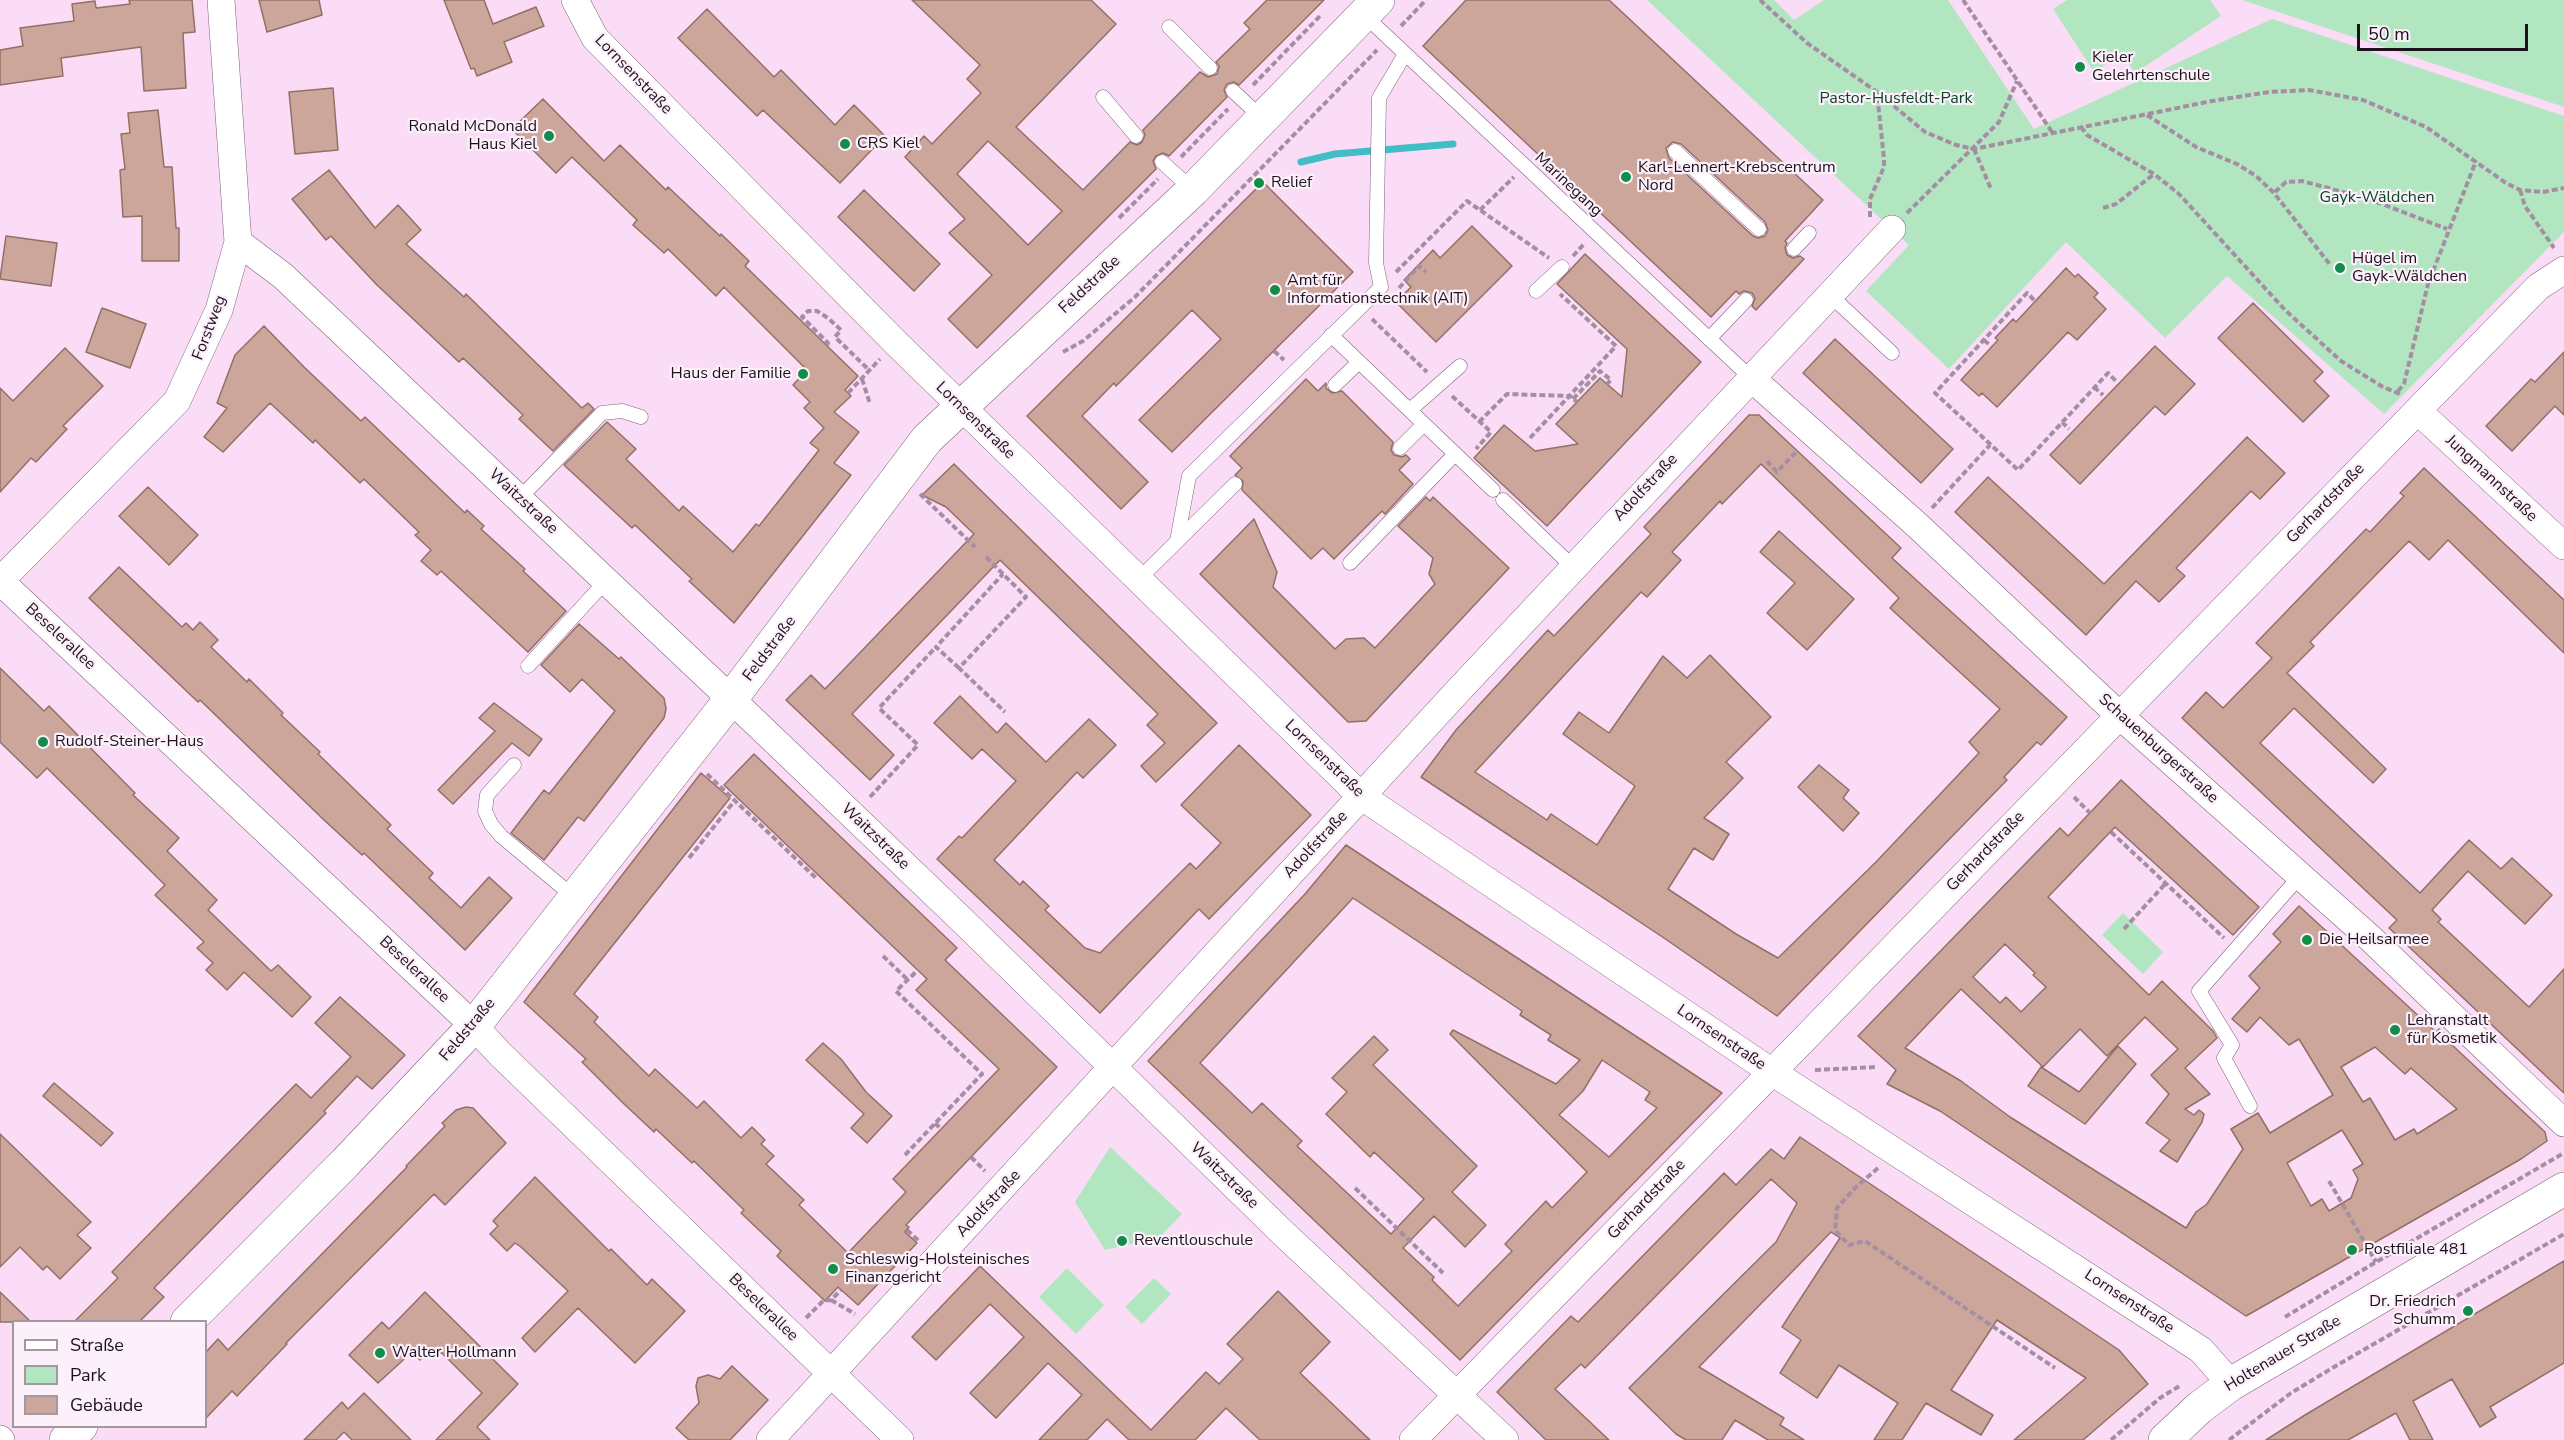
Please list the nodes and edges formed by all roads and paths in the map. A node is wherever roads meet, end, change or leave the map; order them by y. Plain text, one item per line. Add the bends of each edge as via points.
1 (222, 0) edge
2 (575, 0) edge
3 (1762, 0) edge
4 (1963, 0) edge
5 (1371, 7) edge
6 (1169, 27) dead end
7 (1405, 54) junction
8 (1210, 68) dead end
9 (2017, 81) junction
10 (1233, 91) dead end
11 (1877, 92) junction
12 (1103, 97) dead end
13 (2147, 115) junction
14 (1263, 119) junction
15 (2081, 127) junction
16 (2052, 132) junction
17 (1136, 136) dead end
18 (1974, 149) junction
19 (1675, 151) dead end
20 (2476, 161) junction
21 (1162, 162) dead end
22 (1524, 167) junction
23 (2154, 174) junction
24 (2564, 188) edge
25 (1991, 189) dead end
26 (1193, 190) junction
27 (2520, 190) junction
28 (2274, 193) junction
29 (2103, 208) dead end
30 (1480, 210) junction
31 (1759, 229) dead end
32 (2447, 229) junction
33 (1888, 232) junction
34 (1595, 233) junction
35 (1809, 233) dead end
36 (238, 243) junction
37 (1794, 249) dead end
38 (2331, 266) dead end
39 (1562, 267) junction
40 (2563, 270) edge
41 (1426, 272) dead end
42 (1542, 286) joint
43 (1381, 287) junction
44 (1395, 292) dead end
45 (1830, 295) junction
46 (1746, 300) dead end
47 (2034, 300) dead end
48 (1379, 309) dead end
49 (1331, 335) junction
50 (835, 337) junction
51 (1709, 339) junction
52 (1984, 340) junction
53 (896, 343) junction
54 (1991, 346) dead end
55 (1892, 353) dead end
56 (1359, 362) junction
57 (1460, 366) dead end
58 (870, 371) junction
59 (1750, 377) junction
60 (862, 379) junction
61 (2116, 381) dead end
62 (1439, 383) junction
63 (1607, 384) dead end
64 (1335, 385) dead end
65 (2094, 387) junction
66 (2398, 392) junction
67 (848, 393) dead end
68 (2103, 395) dead end
69 (1574, 399) junction
70 (870, 404) dead end
71 (959, 407) junction
72 (1410, 411) junction
73 (2418, 411) junction
74 (642, 417) dead end
75 (1479, 422) junction
76 (2062, 422) junction
77 (1424, 424) junction
78 (2069, 429) dead end
79 (1491, 432) dead end
80 (1814, 433) junction
81 (1530, 438) dead end
82 (1990, 445) junction
83 (1400, 448) dead end
84 (1455, 454) junction
85 (1767, 461) dead end
86 (900, 475) junction
87 (1235, 484) dead end
88 (519, 499) junction
89 (1917, 525) junction
90 (1177, 541) junction
91 (2564, 546) edge
92 (975, 547) dead end
93 (986, 557) dead end
94 (1350, 563) dead end
95 (1573, 567) junction
96 (1003, 574) junction
97 (1139, 579) junction
98 (0, 581) edge
99 (606, 581) junction
100 (936, 647) junction
101 (528, 666) dead end
102 (959, 668) junction
103 (731, 699) junction
104 (1005, 711) dead end
105 (2119, 715) junction
106 (687, 755) junction
107 (514, 765) dead end
108 (1361, 796) junction
109 (736, 799) junction
110 (853, 815) junction
111 (2111, 832) dead end
112 (689, 858) dead end
113 (2300, 876) junction
114 (817, 879) dead end
115 (2166, 883) junction
116 (574, 897) junction
117 (2124, 929) dead end
118 (2237, 949) junction
119 (883, 956) dead end
120 (918, 970) dead end
121 (907, 979) junction
122 (474, 1026) junction
123 (1877, 1067) dead end
124 (1112, 1068) junction
125 (1772, 1072) junction
126 (2250, 1106) dead end
127 (2564, 1123) edge
128 (935, 1124) junction
129 (941, 1129) dead end
130 (1897, 1152) junction
131 (904, 1155) dead end
132 (2329, 1181) dead end
133 (1355, 1188) dead end
134 (2564, 1189) edge
135 (2564, 1234) edge
136 (2376, 1262) dead end
137 (1443, 1273) dead end
138 (842, 1290) dead end
139 (189, 1320) edge
140 (790, 1334) junction
141 (2055, 1368) dead end
142 (831, 1375) junction
143 (2231, 1384) junction
144 (1456, 1395) junction
145 (79, 1428) edge
146 (66, 1440) edge
147 (770, 1440) edge
148 (900, 1440) edge
149 (1413, 1440) edge
150 (1505, 1440) edge
151 (2165, 1440) edge
152 (2229, 1440) edge

1 - 36 street, Forstweg
2 - 53 street, Lornsenstraße via 595,38
3 - 11 path via 1807,43
4 - 9 path
5 - 7 lane, Marinegang
5 - 14 street, Feldstraße
6 - 8 lane
7 - 22 lane, Marinegang
7 - 43 lane via 1379,98 1376,263
9 - 16 path
9 - 18 path via 1999,122
10 - 14 lane
11 - 18 path via 1925,132
11 - 33 path via 1884,167 1868,213 1875,225
12 - 17 lane
13 - 15 path
13 - 20 path via 2269,92 2309,90 2363,100 2405,117
13 - 28 path via 2196,147 2247,170
14 - 26 street, Feldstraße
15 - 16 path
15 - 23 path via 2087,135
16 - 18 path
18 - 25 path
18 - 33 path
19 - 31 lane
20 - 27 path
20 - 32 path
21 - 26 lane
22 - 30 path
22 - 34 lane, Marinegang
23 - 29 path via 2116,204
23 - 66 path via 2179,194 2247,272 2341,362
24 - 27 path via 2543,192
26 - 71 street, Feldstraße
27 - 40 path via 2525,206 2553,245
28 - 32 path via 2286,182 2302,181 2369,199
28 - 38 path
30 - 39 path
30 - 43 path via 1467,201
32 - 66 path via 2428,284 2404,384
33 - 45 street, Adolfstraße
34 - 39 path
34 - 51 lane, Marinegang
35 - 37 lane
36 - 88 street, Waitzstraße via 283,276
36 - 98 street, Forstweg via 219,310 177,401
39 - 42 lane
40 - 73 street, Gerhardstraße via 2538,287
41 - 44 path via 1419,266
42 - 69 path via 1616,346
43 - 49 lane
45 - 55 lane
45 - 59 street, Adolfstraße
46 - 51 lane
47 - 52 path via 2027,293
48 - 62 path via 1370,318
49 - 56 lane
49 - 90 lane via 1189,476
50 - 50 path via 841,330 822,313 812,310 802,317 827,344
50 - 58 path
51 - 59 lane, Marinegang
52 - 54 path
52 - 82 path via 1935,393
53 - 58 path
53 - 71 street, Lornsenstraße
56 - 64 lane
56 - 72 lane
57 - 62 lane
58 - 60 path
59 - 80 street, Schauenburgerstraße
59 - 95 street, Adolfstraße
60 - 67 path
60 - 70 path
61 - 65 path via 2108,373
62 - 72 lane
62 - 75 path
63 - 69 path via 1611,380 1600,371
65 - 68 path
65 - 76 path
66 - 73 path
69 - 75 path via 1507,394
69 - 81 path
71 - 86 street, Feldstraße
71 - 97 street, Lornsenstraße
72 - 77 lane
73 - 91 street, Jungmannstraße
73 - 105 street, Gerhardstraße
74 - 88 lane via 622,411 602,413
75 - 79 path
76 - 78 path
76 - 82 path via 2018,470
77 - 83 lane
77 - 84 lane
80 - 85 path via 1778,472
80 - 89 street, Schauenburgerstraße
82 - 89 path
84 - 94 lane
84 - 95 lane
86 - 92 path
86 - 103 street, Feldstraße
87 - 90 lane
88 - 99 street, Waitzstraße
89 - 105 street, Schauenburgerstraße
90 - 97 lane
93 - 96 path
95 - 108 street, Adolfstraße
96 - 100 path
96 - 102 path via 1026,597
97 - 108 street, Lornsenstraße
98 - 122 street, Beselerallee
99 - 101 lane
99 - 103 street, Waitzstraße
100 - 102 path
100 - 110 path via 879,708 918,746
102 - 104 path
103 - 106 street, Feldstraße
103 - 110 street, Waitzstraße
105 - 113 street, Schauenburgerstraße
105 - 125 street, Gerhardstraße
106 - 109 path
106 - 116 street, Feldstraße
107 - 116 lane via 487,795 485,811 491,825
108 - 124 street, Adolfstraße
108 - 125 street, Lornsenstraße
109 - 112 path
109 - 114 path
110 - 124 street, Waitzstraße
111 - 115 path
113 - 118 lane
113 - 127 street, Schauenburgerstraße
115 - 117 path
115 - 118 path
116 - 122 street, Feldstraße
118 - 126 lane via 2199,992 2232,1045 2224,1058
119 - 121 path
120 - 121 path
121 - 128 path via 896,991 982,1074
122 - 139 street, Feldstraße
122 - 140 street, Beselerallee
123 - 125 path
124 - 142 street, Adolfstraße
124 - 144 street, Waitzstraße
125 - 130 street, Lornsenstraße
125 - 144 street, Gerhardstraße
128 - 129 path
128 - 131 path
130 - 141 path via 1837,1208 1835,1230 1849,1245 1865,1241
130 - 143 street, Lornsenstraße via 2202,1350
132 - 136 path
133 - 137 path
134 - 143 street, Holtenauer Straße
135 - 152 path via 2334,1366
138 - 140 path via 831,1300 823,1301
140 - 142 street, Beselerallee
142 - 147 street, Adolfstraße
142 - 148 street, Beselerallee
143 - 151 street, Holtenauer Straße
144 - 149 street, Gerhardstraße
144 - 150 street, Waitzstraße
145 - 146 street

